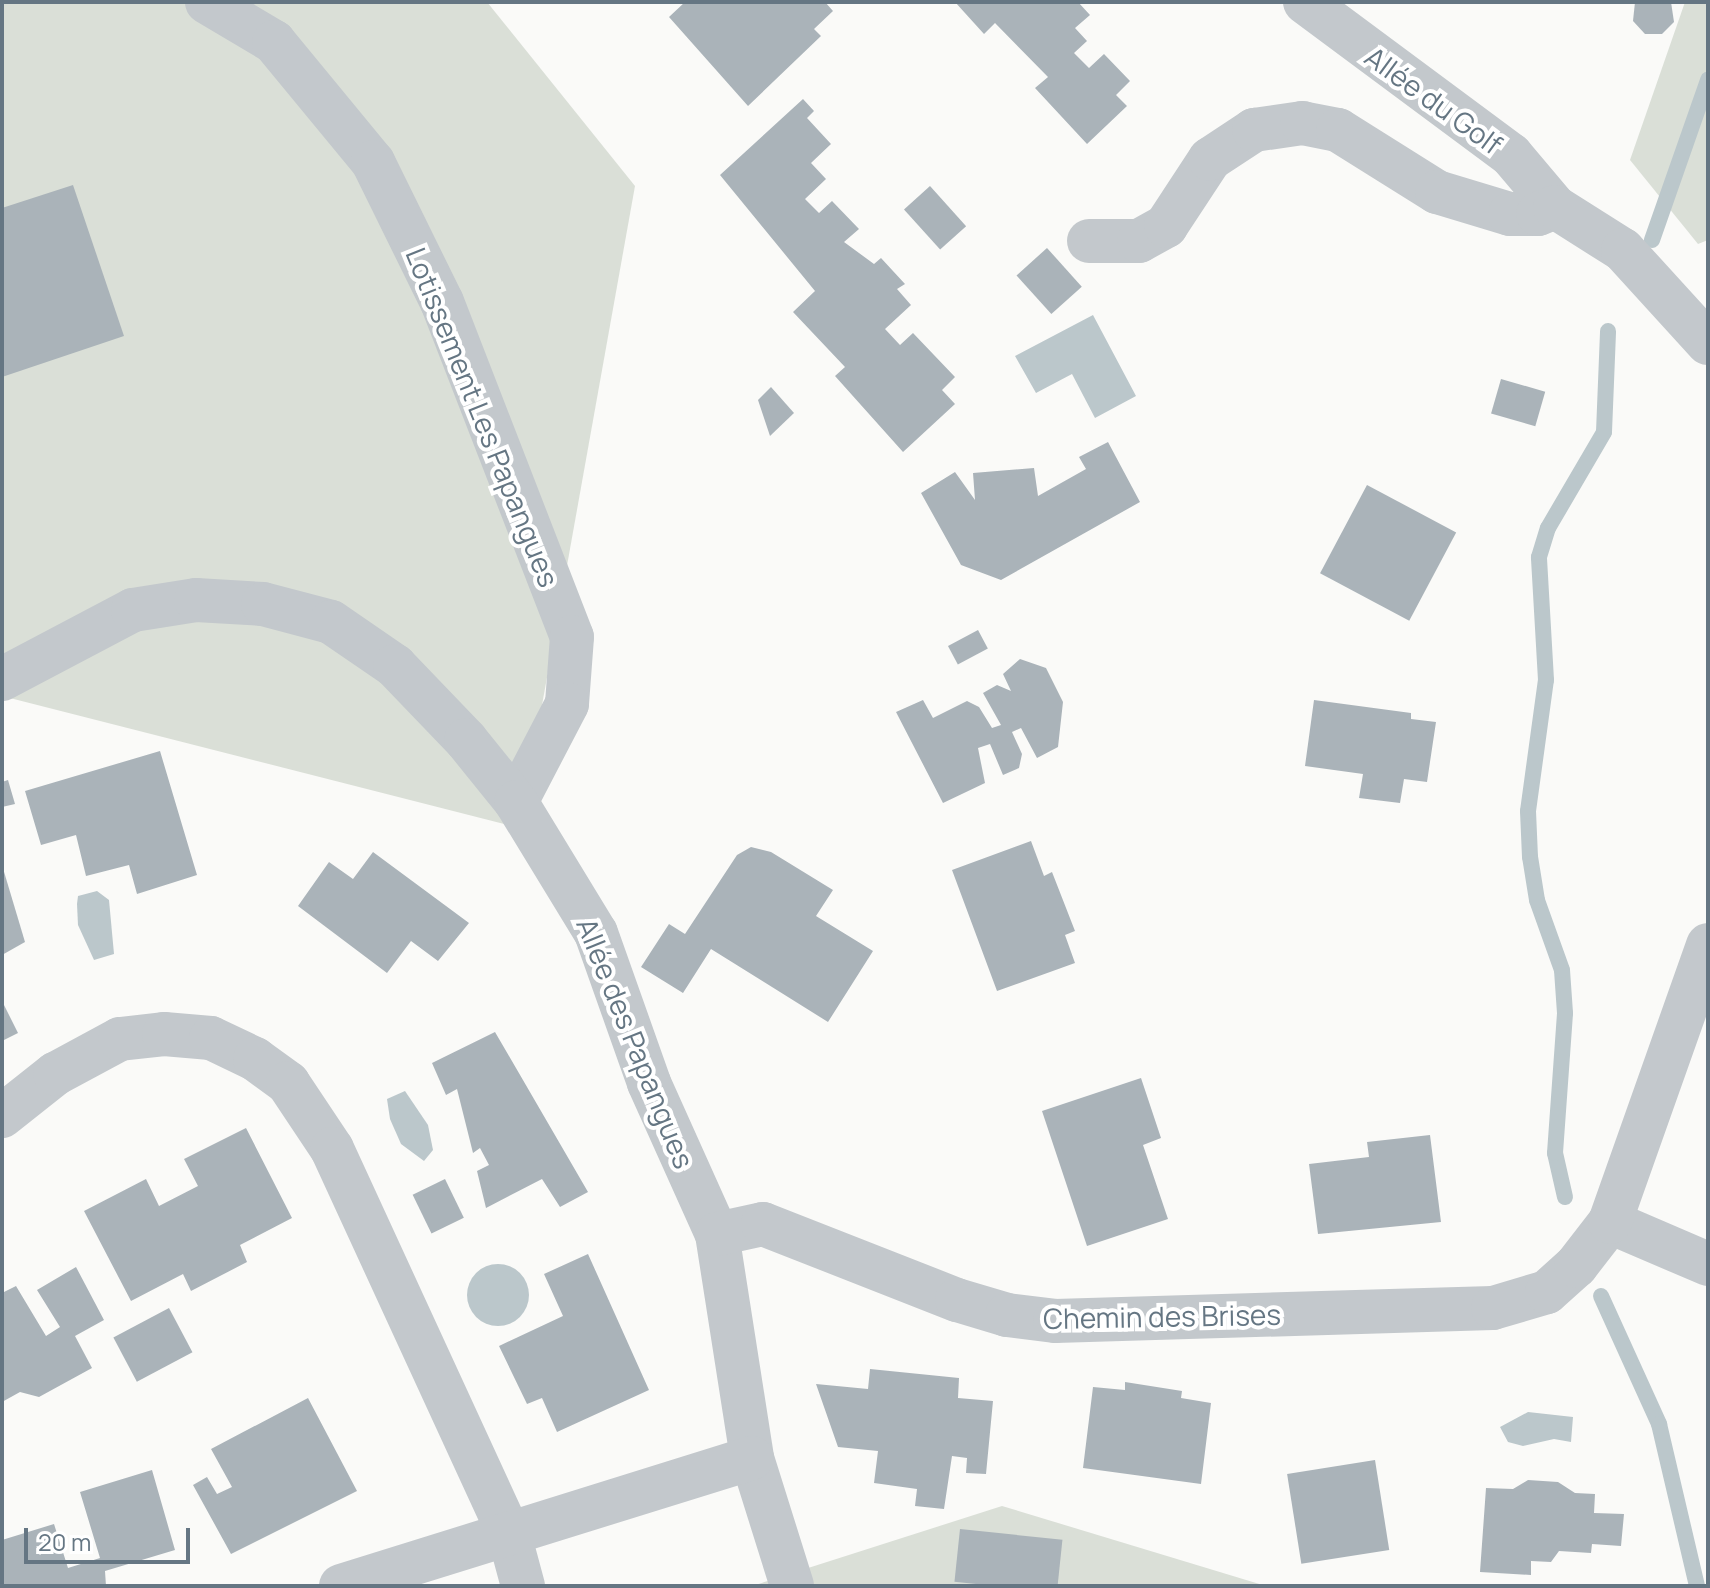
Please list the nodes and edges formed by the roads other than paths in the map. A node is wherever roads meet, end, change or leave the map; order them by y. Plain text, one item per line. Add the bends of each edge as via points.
1 (207, 2) edge
2 (1305, 2) edge
3 (1555, 207) junction
4 (1089, 241) dead end
5 (1708, 343) edge
6 (2, 679) edge
7 (516, 802) junction
8 (1708, 945) edge
9 (2, 1116) edge
10 (1610, 1222) junction
11 (717, 1234) junction
12 (1708, 1264) edge
13 (752, 1458) junction
14 (509, 1534) junction
15 (341, 1586) edge
16 (523, 1586) edge
17 (792, 1586) edge

1 - 7 street, Lotissement Les Papangues via 274,42 373,162 442,302 572,637 567,704
2 - 3 street, Allée du Golf via 1511,155
3 - 4 street via 1538,214 1510,214 1437,192 1338,130 1302,123 1254,130 1210,159 1166,226 1139,241
3 - 5 street, Allée du Golf via 1623,250
6 - 7 street, Allée des Papangues via 133,610 196,600 263,604 331,622 395,666
7 - 11 street, Allée des Papangues via 596,933 649,1083
8 - 10 street, Chemin des Brises
9 - 14 street via 65,1067 120,1039 164,1034 211,1038 255,1059 288,1083 332,1149
10 - 11 street, Chemin des Brises via 1576,1266 1547,1292 1493,1308 1055,1321 1007,1315 957,1300 763,1224
10 - 12 street
11 - 13 street
13 - 14 street
13 - 17 street
14 - 15 street
14 - 16 street

